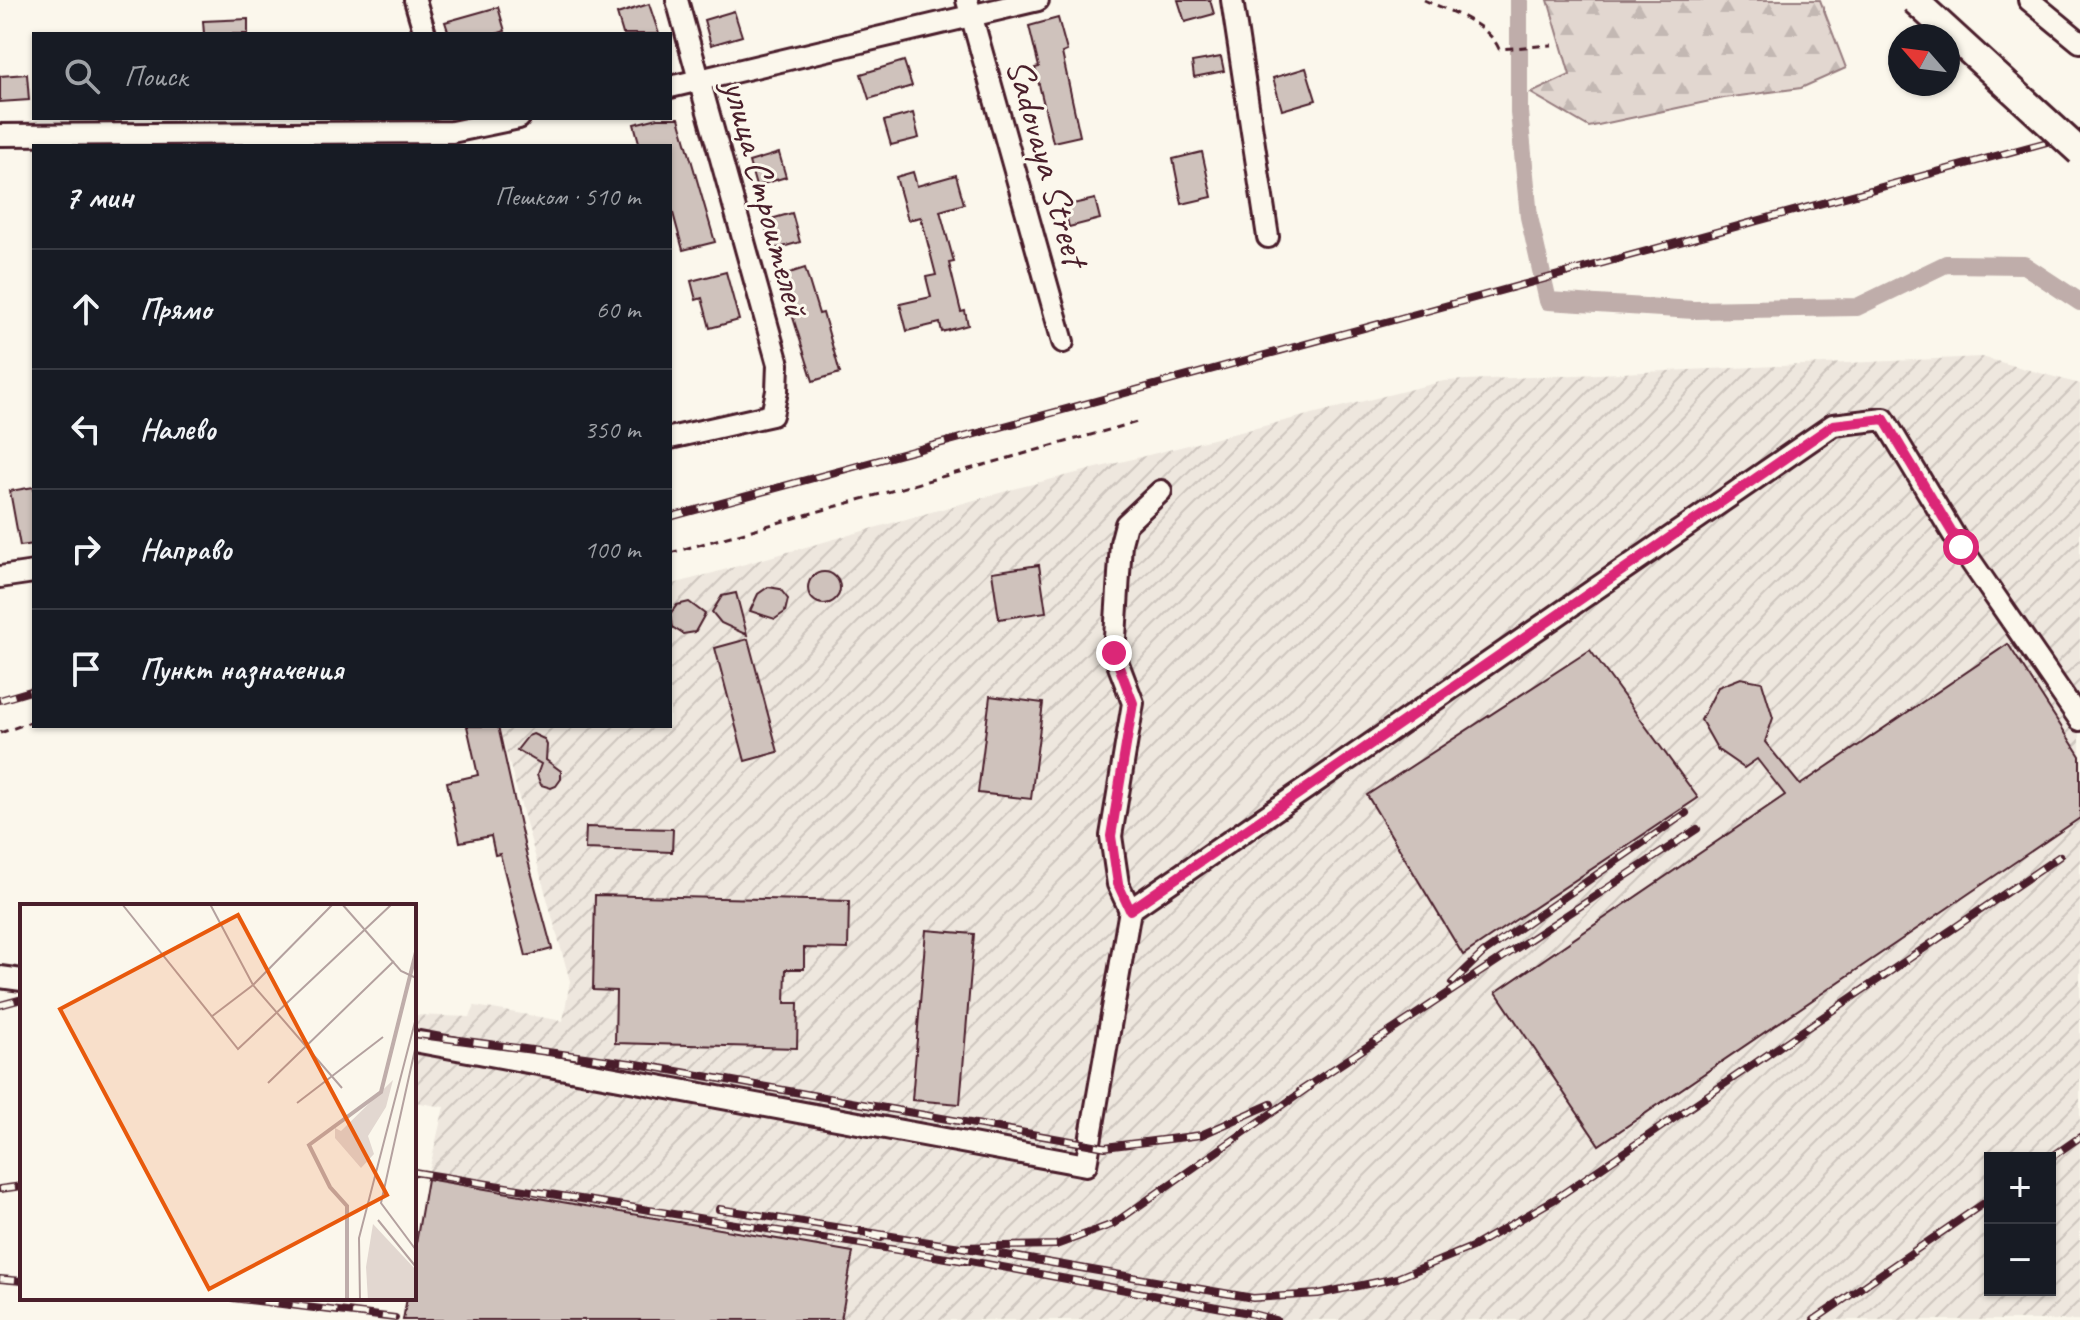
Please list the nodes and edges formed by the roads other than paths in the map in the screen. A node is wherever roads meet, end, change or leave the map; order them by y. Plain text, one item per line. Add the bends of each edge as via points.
1 (415, 0) edge
2 (677, 0) edge
3 (1038, 0) edge
4 (1232, 0) edge
5 (1914, 0) edge
6 (2029, 0) edge
7 (969, 8) edge
8 (424, 32) edge
9 (2080, 42) edge
10 (700, 81) junction
11 (672, 87) edge
12 (509, 120) edge
13 (451, 132) edge
14 (0, 135) edge
15 (2080, 152) edge
16 (1268, 237) dead end
17 (1063, 342) dead end
18 (672, 438) edge
19 (1161, 491) dead end
20 (32, 572) edge
21 (0, 577) edge
22 (2080, 720) edge
23 (1130, 910) junction
24 (0, 977) edge
25 (20, 980) edge
26 (416, 1041) edge

1 - 8 street
2 - 10 street, улица Строителей
3 - 7 street
4 - 16 street
5 - 15 main road, bridge
6 - 9 street
7 - 10 street
7 - 17 street, Sadovaya Street
10 - 11 street
10 - 18 street, улица Строителей via 778,364 777,391 772,415
12 - 13 street
13 - 14 street
19 - 23 street via 1126,524 1121,543 1114,653 1133,703 1111,836 1118,884
20 - 21 street
22 - 23 street via 1961,547 1884,419 1833,425
23 - 26 street via 1086,1165
24 - 25 street

